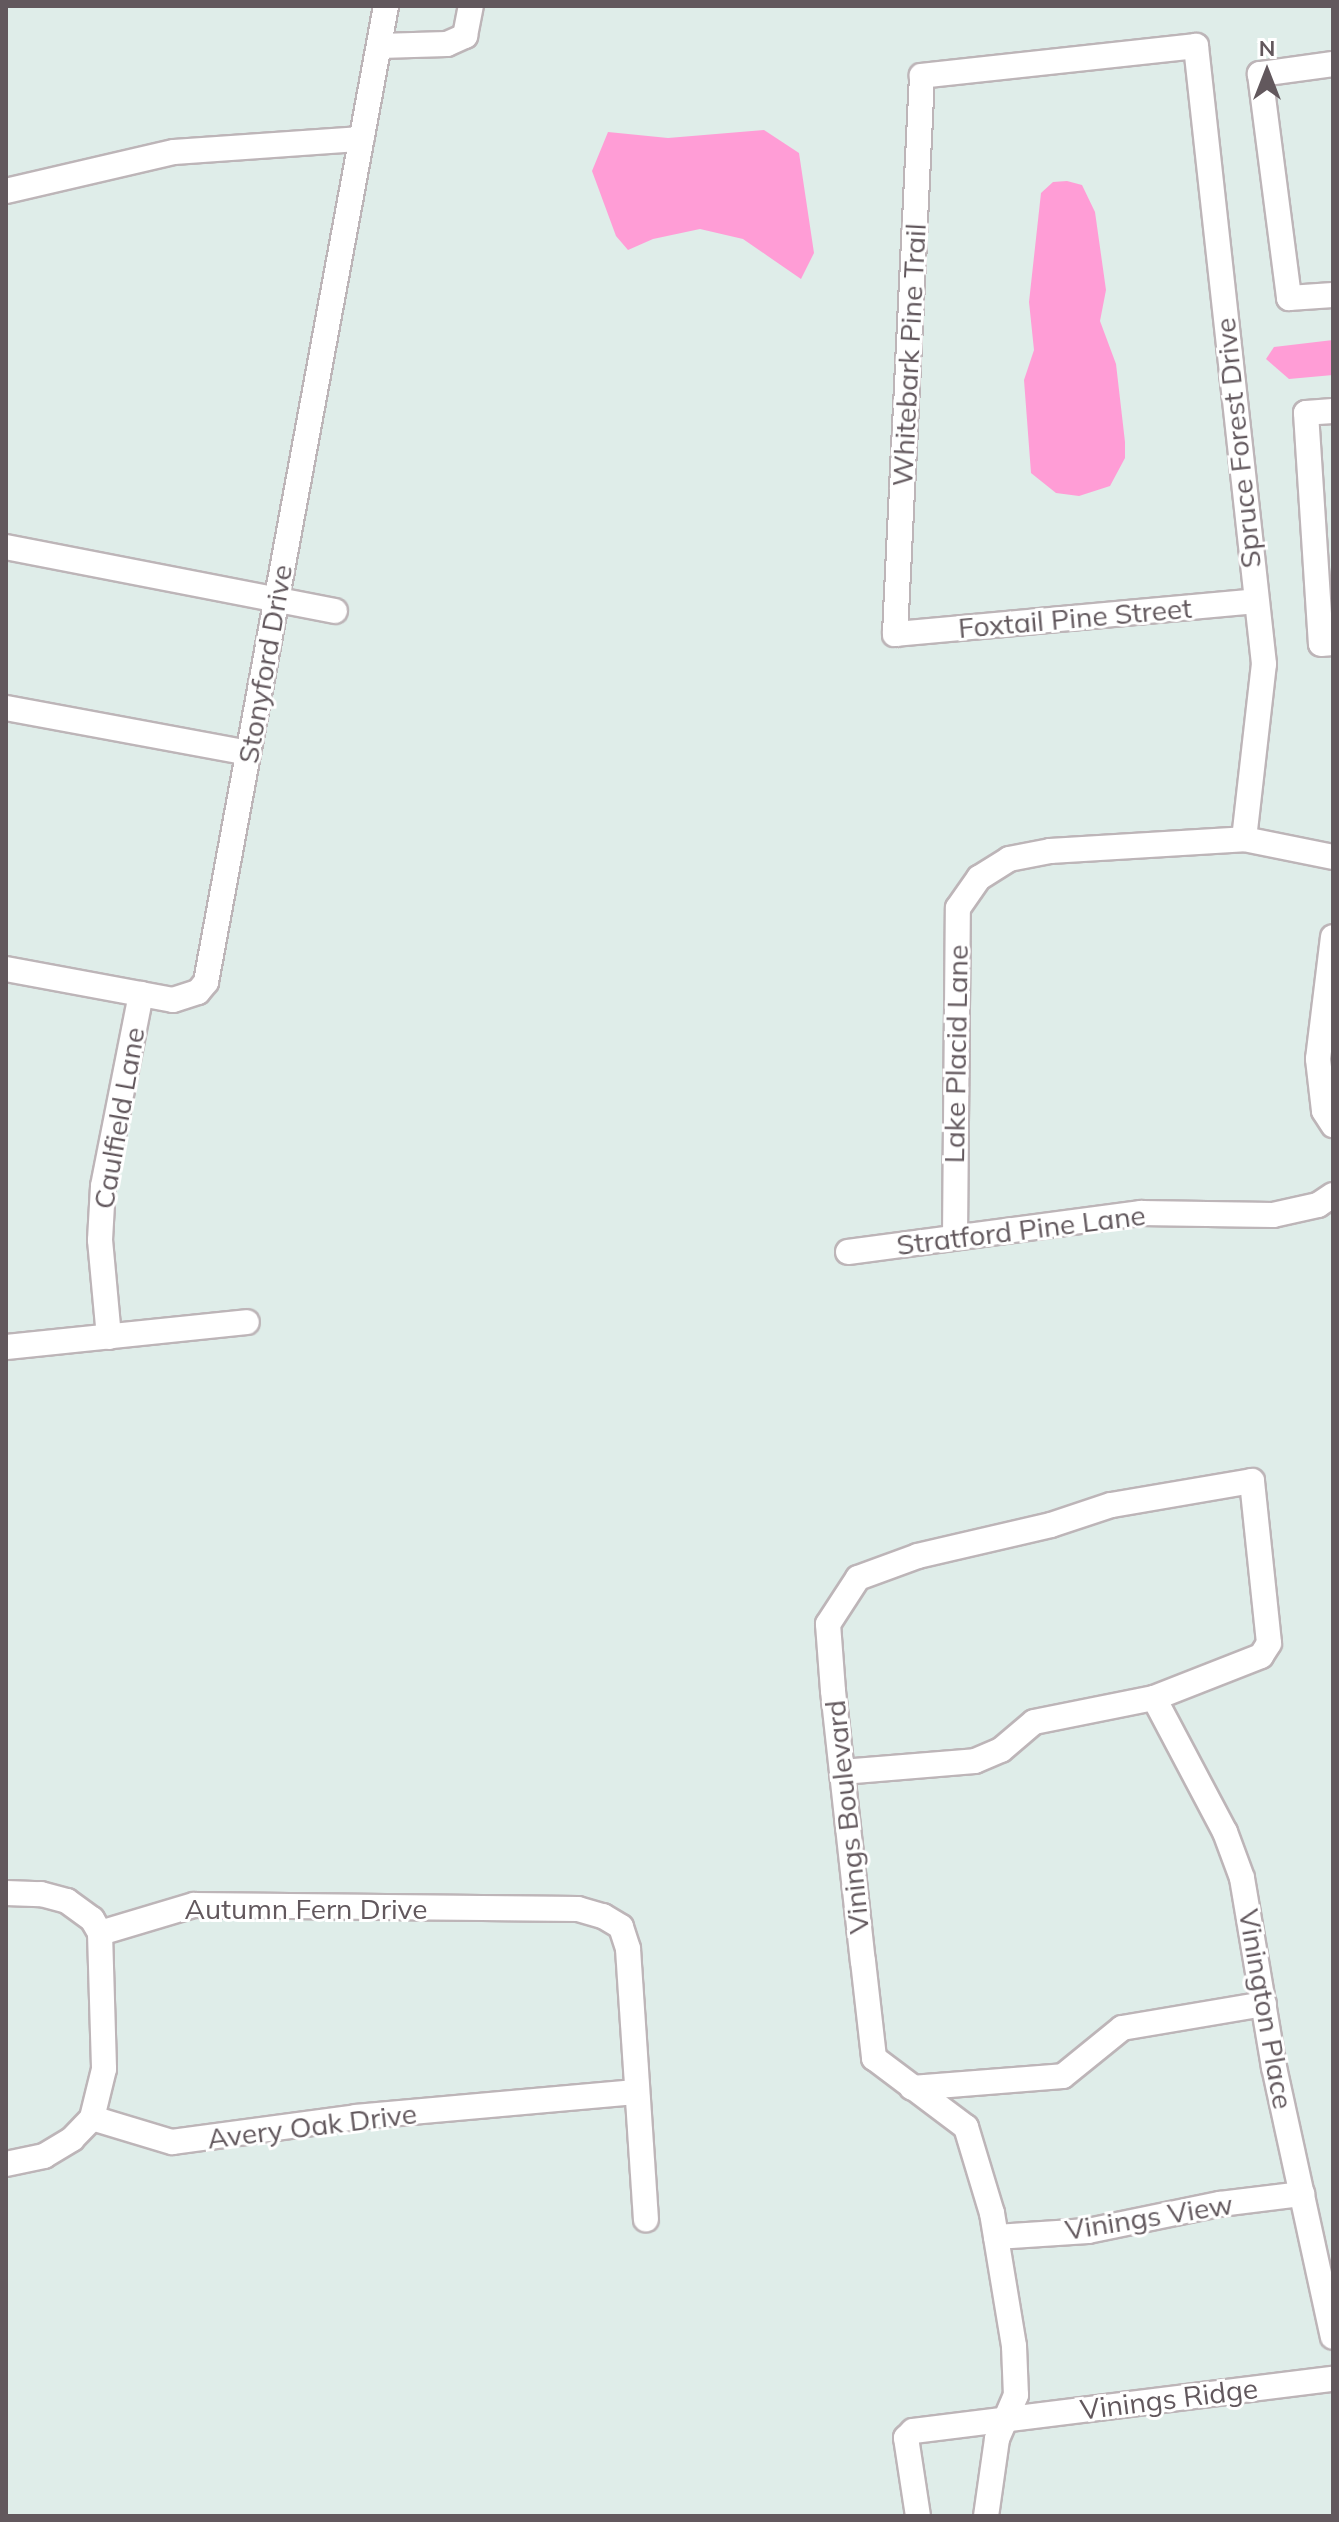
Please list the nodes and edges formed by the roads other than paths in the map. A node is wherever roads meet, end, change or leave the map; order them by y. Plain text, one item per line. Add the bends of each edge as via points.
1 (386, 6) edge
2 (471, 6) edge
3 (380, 46) junction
4 (1196, 46) joint
5 (1333, 64) edge
6 (362, 139) junction
7 (6, 191) edge
8 (1333, 295) edge
9 (1333, 411) edge
10 (6, 547) edge
11 (276, 600) junction
12 (1255, 601) junction
13 (335, 611) dead end
14 (895, 634) joint
15 (1333, 643) edge
16 (6, 708) edge
17 (248, 753) junction
18 (1244, 839) junction
19 (1333, 857) edge
20 (1333, 937) edge
21 (6, 969) edge
22 (141, 994) junction
23 (1333, 1125) edge
24 (1333, 1195) edge
25 (955, 1237) junction
26 (848, 1252) dead end
27 (247, 1322) dead end
28 (109, 1337) junction
29 (6, 1347) edge
30 (1154, 1698) junction
31 (842, 1772) junction
32 (6, 1893) edge
33 (100, 1933) junction
34 (1264, 2004) junction
35 (912, 2088) junction
36 (635, 2092) junction
37 (92, 2118) junction
38 (6, 2164) edge
39 (1302, 2194) junction
40 (646, 2219) dead end
41 (996, 2237) junction
42 (1333, 2337) edge
43 (1333, 2379) edge
44 (1006, 2418) junction
45 (918, 2516) edge
46 (986, 2516) edge

1 - 3 street, Stonyford Drive
2 - 3 street via 465,36 447,44
3 - 6 street, Stonyford Drive
4 - 12 street, Spruce Forest Drive
4 - 14 street, Whitebark Pine Trail via 922,76
5 - 8 street via 1260,74 1289,298
6 - 7 street via 174,152
6 - 11 street, Stonyford Drive
9 - 15 street via 1306,413 1321,644
10 - 11 street
11 - 13 street
11 - 17 street, Stonyford Drive
12 - 14 street, Foxtail Pine Street
12 - 18 street, Spruce Forest Drive via 1264,664
16 - 17 street
17 - 22 street, Stonyford Drive via 206,982 186,998
18 - 19 street
18 - 25 street, Lake Placid Lane via 1050,851 1009,859 979,878 958,908
20 - 23 street via 1318,1059 1324,1111
21 - 22 street, Stonyford Drive
22 - 28 street, Caulfield Lane via 102,1200
24 - 25 street, Stratford Pine Lane via 1318,1205 1273,1215 1141,1213
25 - 26 street, Stratford Pine Lane
27 - 28 street
28 - 29 street
30 - 31 street via 1034,1722 1001,1750 975,1761
30 - 31 street, Vinings Boulevard via 1267,1650 1252,1481 1111,1505 858,1578 838,1601 828,1624
30 - 34 street, Vinington Place via 1225,1832 1242,1878
31 - 35 street, Vinings Boulevard via 874,2058
32 - 33 street via 67,1901 92,1919
33 - 36 street, Autumn Fern Drive via 194,1905 578,1909 621,1927 628,1949
33 - 37 street via 104,2069
34 - 35 street via 1122,2028 1063,2076
34 - 39 street, Vinington Place
35 - 41 street, Vinings Boulevard via 966,2127
36 - 37 street, Avery Oak Drive via 356,2117 172,2142
36 - 40 street
37 - 38 street via 72,2139 44,2156
39 - 41 street, Vinings View via 1220,2204 1088,2231
39 - 42 street, Vinington Place
41 - 44 street, Vinings Boulevard via 1014,2346 1016,2395
43 - 44 street, Vinings Ridge
44 - 45 street via 935,2426 906,2438
44 - 46 street, Vinings Boulevard via 997,2439

